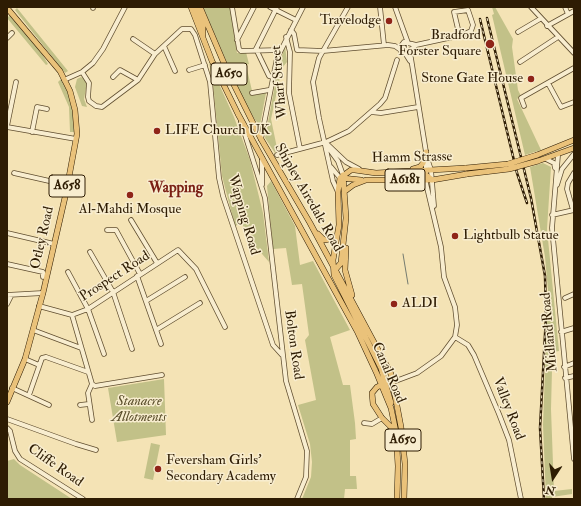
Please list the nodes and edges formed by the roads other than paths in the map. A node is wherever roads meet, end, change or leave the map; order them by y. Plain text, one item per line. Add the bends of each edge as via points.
1 (125, 7) edge
2 (191, 7) edge
3 (196, 7) edge
4 (200, 7) edge
5 (232, 7) edge
6 (254, 7) edge
7 (270, 7) edge
8 (303, 7) edge
9 (348, 7) edge
10 (380, 7) edge
11 (395, 7) edge
12 (531, 7) edge
13 (565, 7) edge
14 (7, 8) edge
15 (276, 8) edge
16 (574, 11) edge
17 (568, 14) junction
18 (540, 19) junction
19 (296, 20) junction
20 (547, 26) junction
21 (290, 30) junction
22 (518, 32) dead end
23 (12, 33) dead end
24 (456, 35) junction
25 (286, 37) junction
26 (558, 37) junction
27 (7, 38) edge
28 (133, 39) dead end
29 (204, 40) junction
30 (237, 40) junction
31 (405, 43) junction
32 (384, 45) junction
33 (164, 46) junction
34 (395, 46) junction
35 (416, 46) junction
36 (256, 50) junction
37 (280, 50) junction
38 (323, 51) junction
39 (407, 51) junction
40 (574, 52) edge
41 (155, 54) junction
42 (397, 60) dead end
43 (520, 62) dead end
44 (205, 65) junction
45 (574, 68) edge
46 (189, 70) dead end
47 (175, 71) dead end
48 (82, 72) junction
49 (113, 77) dead end
50 (272, 77) junction
51 (64, 80) junction
52 (138, 80) junction
53 (16, 82) dead end
54 (548, 82) junction
55 (269, 90) junction
56 (252, 93) dead end
57 (574, 102) edge
58 (524, 106) dead end
59 (418, 107) junction
60 (48, 109) dead end
61 (371, 112) junction
62 (238, 114) junction
63 (7, 126) edge
64 (32, 132) junction
65 (76, 139) junction
66 (261, 139) junction
67 (574, 140) edge
68 (326, 144) junction
69 (566, 144) junction
70 (574, 148) edge
71 (300, 149) junction
72 (426, 152) junction
73 (574, 154) edge
74 (277, 155) dead end
75 (558, 155) junction
76 (262, 157) junction
77 (538, 158) junction
78 (546, 159) junction
79 (330, 166) junction
80 (361, 170) junction
81 (556, 170) junction
82 (14, 172) dead end
83 (396, 172) junction
84 (574, 173) edge
85 (427, 174) junction
86 (342, 177) junction
87 (366, 180) junction
88 (432, 180) junction
89 (67, 185) junction
90 (262, 190) junction
91 (345, 191) junction
92 (338, 192) junction
93 (553, 203) junction
94 (573, 210) edge
95 (552, 215) junction
96 (131, 220) dead end
97 (310, 223) junction
98 (435, 223) junction
99 (345, 229) junction
100 (107, 230) dead end
101 (7, 233) edge
102 (338, 238) junction
103 (54, 244) junction
104 (90, 252) dead end
105 (157, 263) junction
106 (7, 264) edge
107 (320, 266) junction
108 (333, 268) junction
109 (68, 272) dead end
110 (139, 275) junction
111 (43, 277) dead end
112 (184, 277) dead end
113 (113, 292) junction
114 (43, 293) junction
115 (574, 294) edge
116 (9, 296) edge
117 (564, 298) dead end
118 (146, 301) junction
119 (200, 303) dead end
120 (7, 304) edge
121 (39, 306) junction
122 (356, 307) junction
123 (88, 309) junction
124 (72, 315) junction
125 (225, 327) dead end
126 (574, 328) edge
127 (33, 330) junction
128 (156, 330) junction
129 (561, 332) junction
130 (455, 337) junction
131 (161, 344) dead end
132 (81, 348) junction
133 (132, 349) dead end
134 (104, 354) dead end
135 (282, 355) junction
136 (25, 360) junction
137 (574, 363) edge
138 (39, 365) junction
139 (564, 367) junction
140 (88, 372) junction
141 (162, 375) dead end
142 (574, 376) edge
143 (565, 378) junction
144 (393, 382) junction
145 (92, 384) junction
146 (384, 385) junction
147 (12, 388) junction
148 (29, 395) junction
149 (7, 402) edge
150 (89, 404) junction
151 (49, 405) dead end
152 (80, 405) dead end
153 (572, 410) edge
154 (382, 418) junction
155 (7, 419) edge
156 (92, 420) dead end
157 (364, 423) dead end
158 (7, 428) edge
159 (396, 432) junction
160 (96, 450) dead end
161 (574, 458) edge
162 (82, 499) edge
163 (297, 499) edge
164 (397, 499) edge
165 (404, 499) edge
166 (521, 499) edge

1 - 48 street via 100,55
2 - 29 main road, Shipley Airedale Road / A650
3 - 29 main road via 203,26
4 - 66 main road, Shipley Airedale Road / A650
5 - 30 street
6 - 30 street
7 - 15 street
8 - 19 street
9 - 38 street
10 - 32 street
11 - 31 street via 405,34
12 - 18 street
13 - 17 street
14 - 51 main road, A658 via 54,63
15 - 19 street
15 - 36 street
16 - 17 street
17 - 20 street
18 - 20 street
18 - 22 street
19 - 21 street
20 - 26 street
21 - 25 street
21 - 38 street via 294,34 297,50
23 - 27 street
24 - 24 street via 458,29 454,12 468,10 472,29 469,33
24 - 35 street
25 - 37 street
25 - 71 street, Wharf Street via 290,52 290,93
26 - 40 street
26 - 43 street
28 - 41 street
29 - 62 main road, Shipley Airedale Road / A650
30 - 36 street via 240,51
31 - 34 street
31 - 35 street
31 - 39 street
31 - 39 street
32 - 34 street
32 - 38 street
33 - 41 street
33 - 44 street, Wapping Road via 182,29 191,29
33 - 47 street
34 - 39 street
35 - 39 street
36 - 37 street
36 - 50 street via 269,76
37 - 50 street
38 - 68 street via 315,70 313,90
39 - 59 street
41 - 52 street
42 - 61 street via 385,98
44 - 46 street
44 - 135 street, Wapping Road via 210,82 223,196 273,345
45 - 54 street
48 - 51 street
48 - 52 street via 89,83 88,97 96,106 106,105
49 - 52 street via 120,70
50 - 55 street
51 - 65 main road, Otley Road / A658 via 75,110
53 - 63 street
54 - 57 street via 560,107
54 - 58 street via 521,98
55 - 56 street
55 - 66 street
59 - 61 street via 382,113
59 - 72 street
60 - 64 street via 37,107
61 - 68 street via 349,131
62 - 76 main road, Shipley Airedale Road / A650
62 - 90 street, Bolton Road
63 - 64 street
64 - 65 street
65 - 89 main road, Otley Road / A658
66 - 76 main road
66 - 97 main road, Shipley Airedale Road / A650
67 - 69 main road, Hamm Strasse / A6181
68 - 71 street
68 - 79 street
68 - 80 street via 346,162
68 - 86 street via 338,161
69 - 75 main road
69 - 77 main road, Hamm Strasse / A6181
70 - 75 main road, Hamm Strasse / A6181
71 - 74 street
72 - 83 main road via 420,167
72 - 85 street
73 - 93 street, Midland Road via 562,169
75 - 78 main road, Hamm Strasse / A6181
75 - 81 street, Midland Road
76 - 90 street, Bolton Road
76 - 107 main road, Shipley Airedale Road / A650
77 - 78 main road, Hamm Strasse / A6181
77 - 85 main road, Hamm Strasse / A6181, bridge
77 - 88 main road, Hamm Strasse / A6181, bridge via 508,169
78 - 81 street via 554,164
79 - 86 street
79 - 92 street
80 - 83 main road, Hamm Strasse / A6181 via 376,173
80 - 86 main road, Hamm Strasse / A6181 via 350,170
81 - 93 street, Midland Road
82 - 89 street
83 - 85 main road, Hamm Strasse / A6181
84 - 94 street via 567,189
85 - 87 main road, Hamm Strasse / A6181
85 - 88 main road, Hamm Strasse / A6181
85 - 88 street
85 - 98 street
86 - 87 main road, A6181
86 - 91 main road, Canal Road
86 - 92 main road
87 - 91 main road, Hamm Strasse / A6181 via 353,184
88 - 98 street
89 - 103 main road, Otley Road / A658
90 - 135 street, Bolton Road
91 - 99 main road, Canal Road
92 - 102 main road
93 - 95 street, Midland Road
94 - 95 street
95 - 129 street, Midland Road
96 - 105 street
97 - 102 main road via 324,240
97 - 108 main road, Shipley Airedale Road / A650
98 - 130 street via 444,277 457,316
99 - 108 main road, Canal Road via 341,263
99 - 122 main road, Canal Road via 345,270
100 - 110 street via 116,230
101 - 103 street
102 - 108 main road
103 - 114 main road, Otley Road / A658
104 - 113 street
105 - 110 street, Prospect Road
105 - 125 street, Prospect Road via 178,250 196,269
106 - 111 street via 43,272
107 - 108 main road
107 - 146 main road, Canal Road / A650
108 - 122 main road, Canal Road / A650
108 - 146 main road, A650 via 337,285 381,368
109 - 123 street
110 - 113 street, Prospect Road
110 - 118 street
112 - 118 street
113 - 123 street, Prospect Road
113 - 133 street
114 - 116 street
114 - 121 main road, Otley Road / A658
115 - 117 street
116 - 120 street
118 - 128 street
119 - 128 street
121 - 124 street, Prospect Road
121 - 127 main road, Otley Road / A658
122 - 144 main road, Canal Road / A650 via 385,361
123 - 124 street, Prospect Road
123 - 134 street
124 - 132 street
126 - 129 street
127 - 132 street
127 - 136 main road, Otley Road / A658
128 - 131 street
129 - 139 street, Midland Road
130 - 144 street via 441,356 430,365
130 - 166 street, Valley Road via 468,345 474,354 499,414 509,440
132 - 140 street
135 - 163 street, Bolton Road via 286,381 307,451 306,477
136 - 138 street
136 - 147 main road, Otley Road / A658
137 - 139 street
138 - 140 street via 42,358 46,357
138 - 148 street
139 - 143 street, Midland Road
140 - 145 street
141 - 145 street via 95,386
142 - 143 street
143 - 153 street, Midland Road
144 - 146 main road
144 - 165 main road, Canal Road / A650 via 405,464
145 - 150 street via 88,393
146 - 154 main road via 374,389 372,395 375,409
146 - 159 main road, Canal Road / A650
147 - 148 street
147 - 149 main road, Otley Road / A658
148 - 151 street
150 - 152 street
150 - 156 street
153 - 161 street, Midland Road
154 - 157 street via 372,424
154 - 159 main road
155 - 160 street
158 - 162 street, Cliffe Road via 20,459
159 - 164 main road, Canal Road / A650

